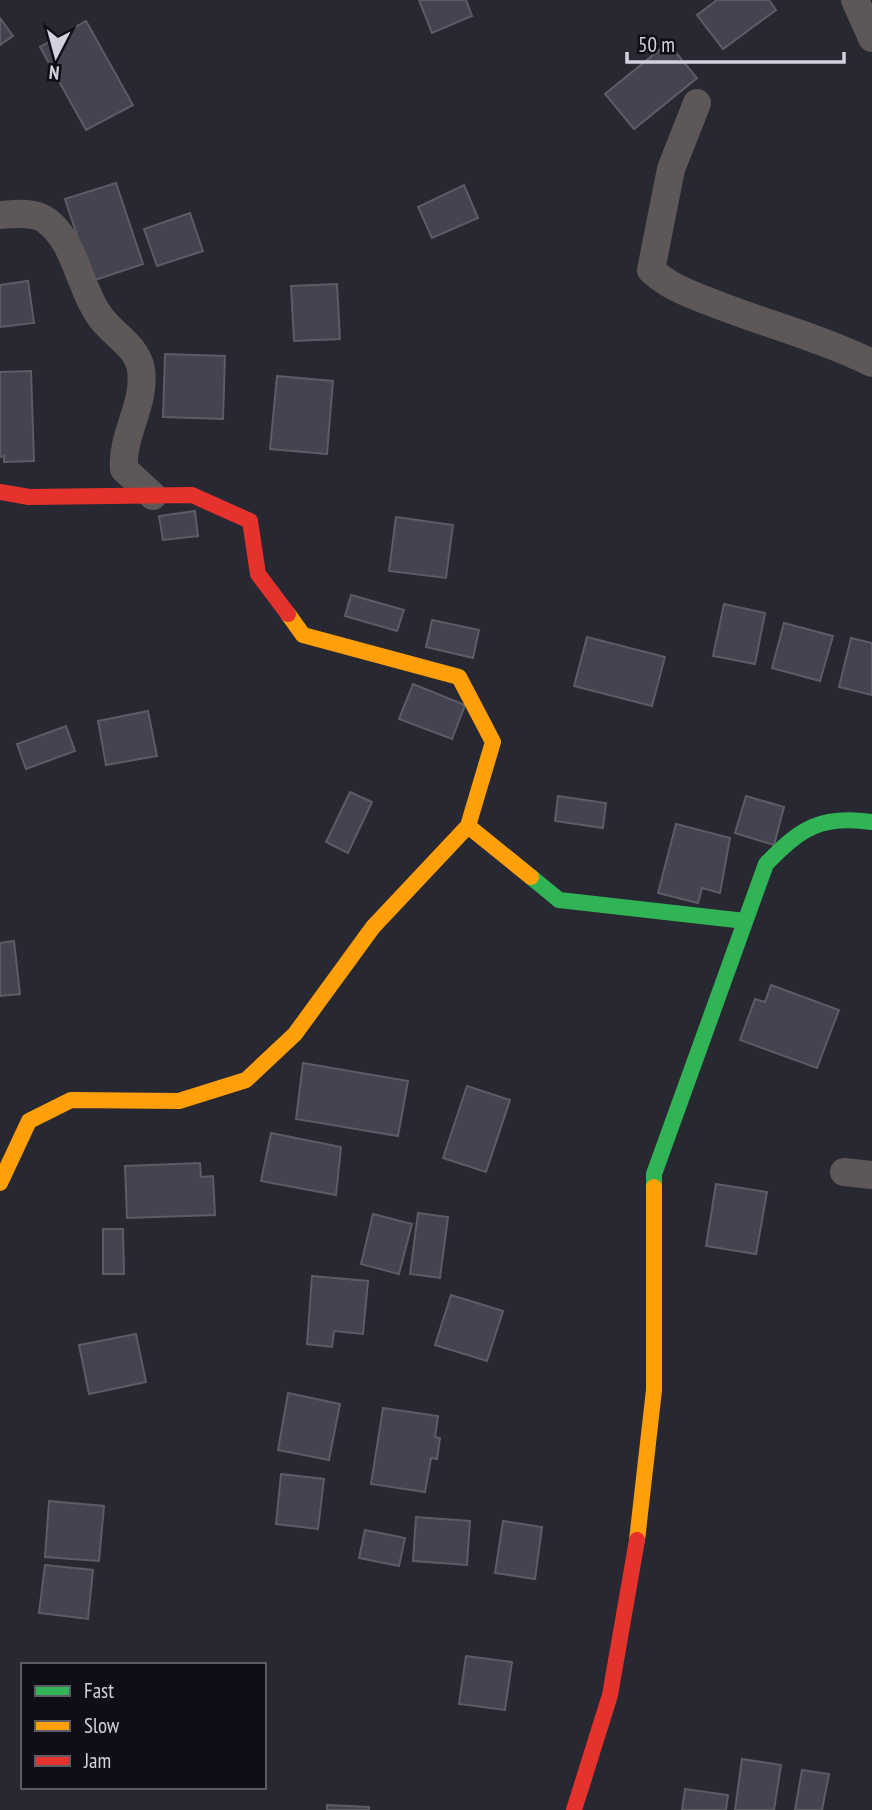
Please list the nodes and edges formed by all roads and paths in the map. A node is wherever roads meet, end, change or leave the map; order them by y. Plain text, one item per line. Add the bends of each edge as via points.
1 (855, 0) edge
2 (872, 38) edge
3 (697, 103) dead end
4 (0, 215) edge
5 (872, 363) edge
6 (0, 492) edge
7 (153, 496) junction
8 (872, 822) edge
9 (468, 826) junction
10 (745, 921) junction
11 (10, 1139) edge
12 (844, 1172) dead end
13 (872, 1175) edge
14 (0, 1183) edge
15 (574, 1810) edge

1 - 2 street
3 - 5 street via 671,169 651,270 666,284 836,345
4 - 7 street via 22,213 46,220 66,245 99,315 136,352 140,402 123,452 124,469
6 - 7 street via 29,497
7 - 9 street via 192,495 250,521 258,574 303,635 458,677 493,742
8 - 10 street via 814,822 791,837 766,864
9 - 10 street via 559,900
9 - 11 street via 373,927 295,1034 246,1080 179,1101 71,1100 29,1122
10 - 15 street via 654,1174 654,1390 641,1516 610,1695
11 - 14 street
12 - 13 street

